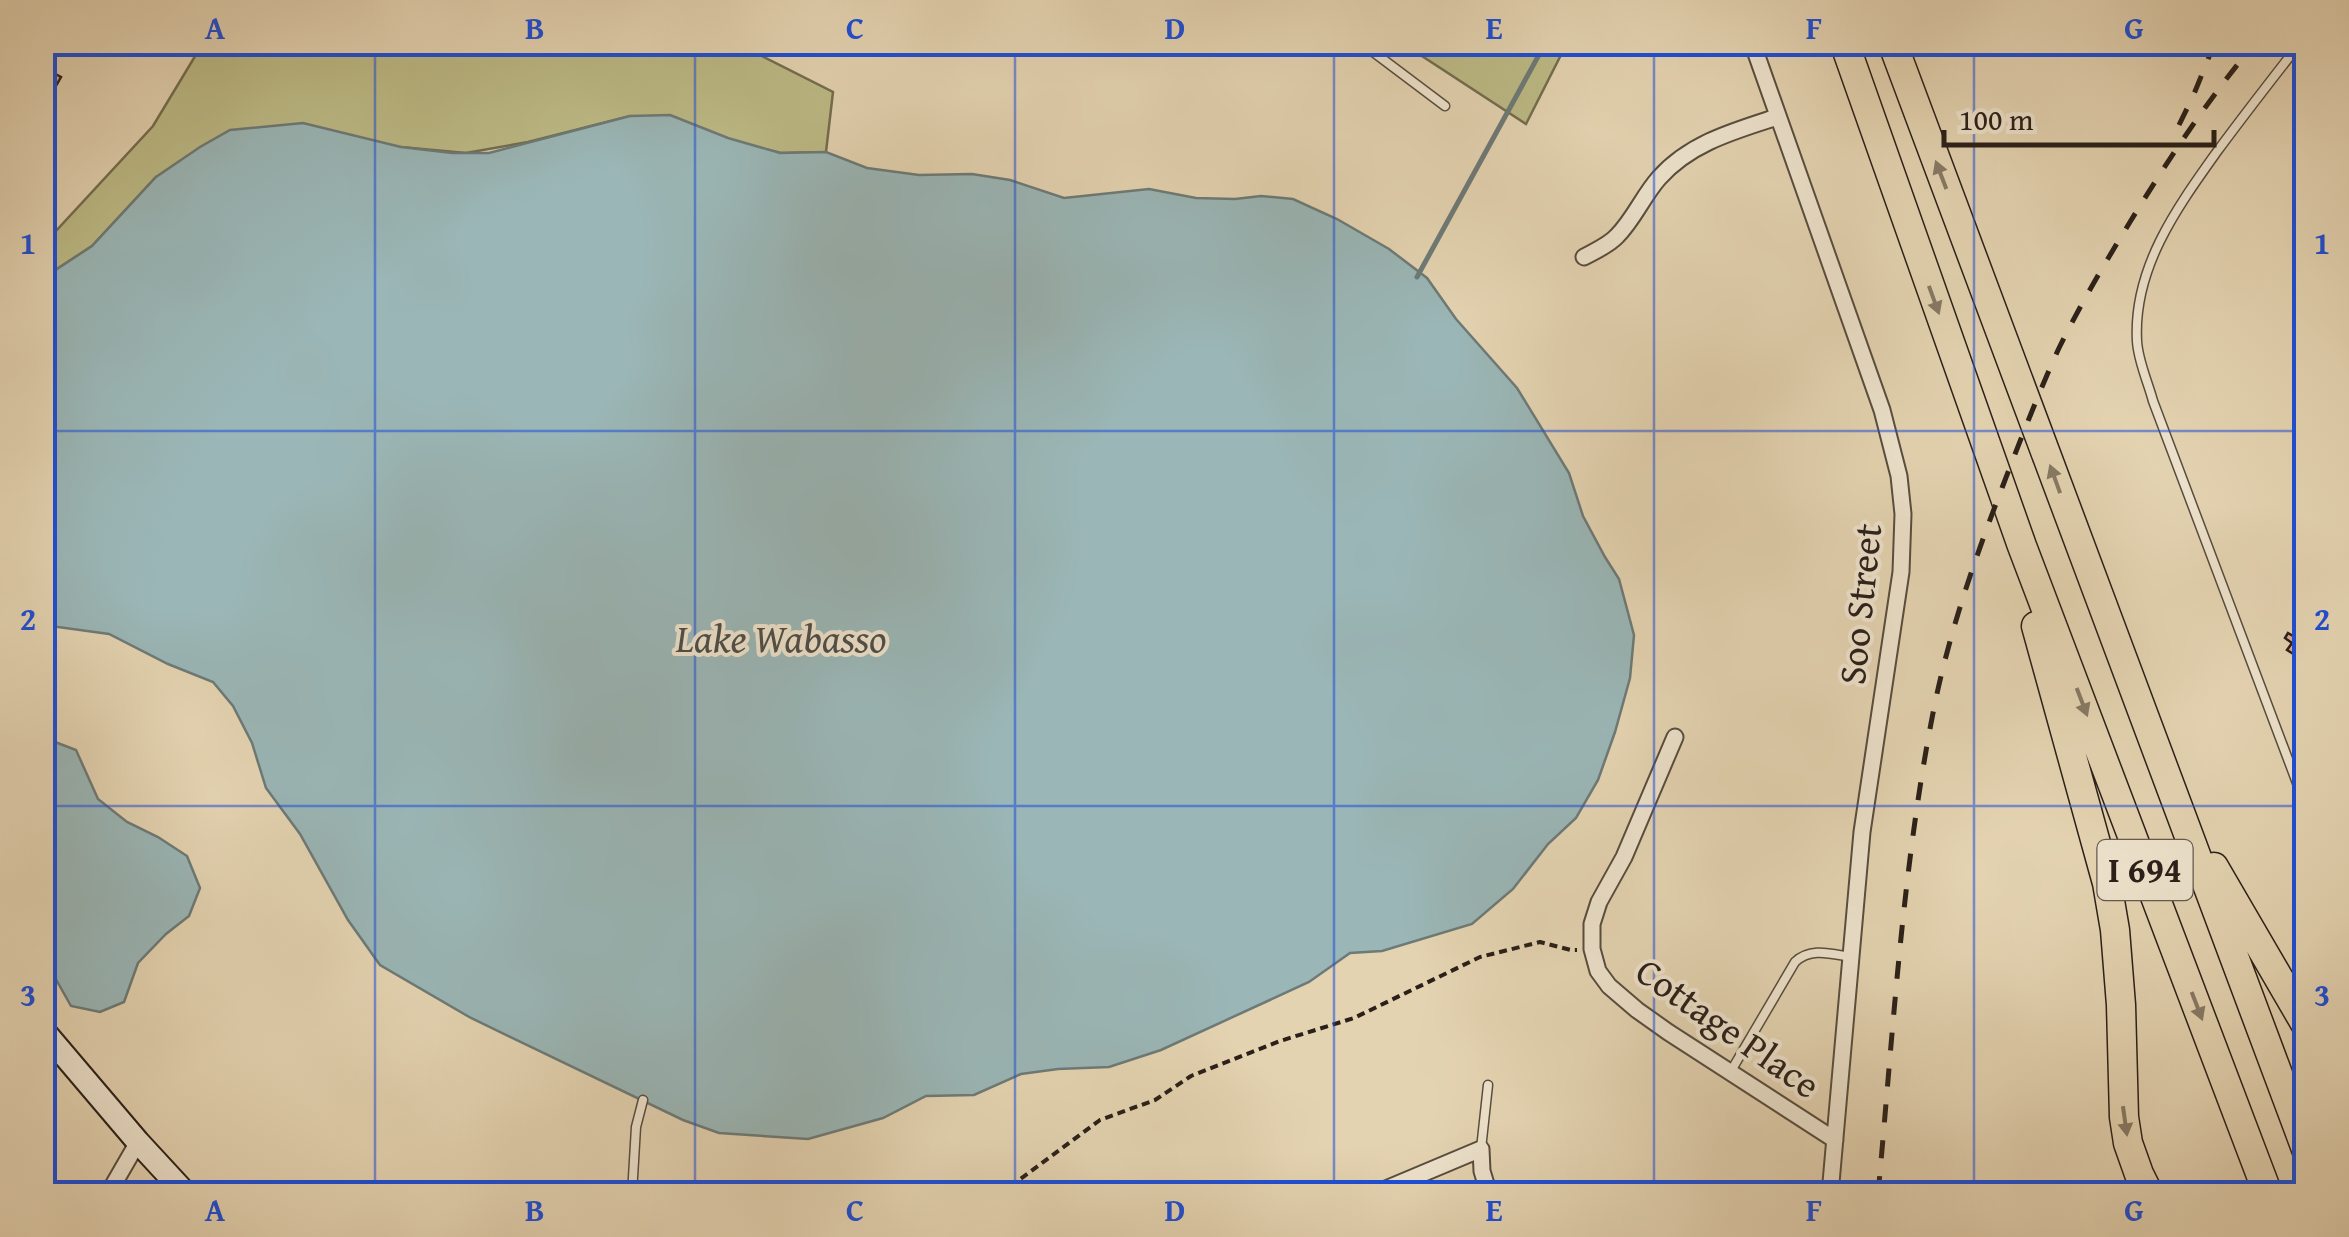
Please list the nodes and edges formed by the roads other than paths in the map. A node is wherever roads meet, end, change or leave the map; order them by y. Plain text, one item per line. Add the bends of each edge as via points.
1 (1360, 42) edge
2 (1752, 42) edge
3 (1844, 42) edge
4 (1892, 42) edge
5 (2301, 42) edge
6 (1445, 106) dead end
7 (1777, 117) junction
8 (1584, 257) dead end
9 (2022, 546) junction
10 (1674, 738) dead end
11 (2174, 798) junction
12 (2306, 806) edge
13 (1851, 957) junction
14 (2306, 1025) edge
15 (42, 1029) edge
16 (1730, 1073) junction
17 (1488, 1086) dead end
18 (643, 1100) dead end
19 (1836, 1140) junction
20 (138, 1142) junction
21 (2306, 1149) edge
22 (1480, 1150) junction
23 (108, 1194) edge
24 (186, 1194) edge
25 (632, 1194) edge
26 (1374, 1194) edge
27 (1489, 1194) edge
28 (1830, 1194) edge
29 (2149, 1194) edge
30 (2268, 1194) edge

1 - 6 lane
2 - 7 street, Soo Street
3 -> 9 highway, I 694
11 -> 4 highway, I 694
5 - 12 lane via 2182,202 2150,260 2138,304 2137,344
7 - 8 street via 1682,157 1642,197 1615,239
7 - 13 street, Soo Street via 1882,410 1903,514 1903,559 1862,832
9 -> 29 highway via 2033,617 2107,883 2121,1005 2124,1117
9 -> 30 highway, I 694
10 - 16 street, Cottage Place via 1599,902 1592,949 1609,986
11 - 14 highway
11 - 21 highway, I 694
13 - 16 lane via 1801,956
13 - 19 street, Soo Street
15 - 20 street
16 - 19 street, Cottage Place
17 - 22 lane
18 - 25 lane
19 - 28 street, Soo Street
20 - 23 street
20 - 24 street
22 - 26 street
22 - 27 street

